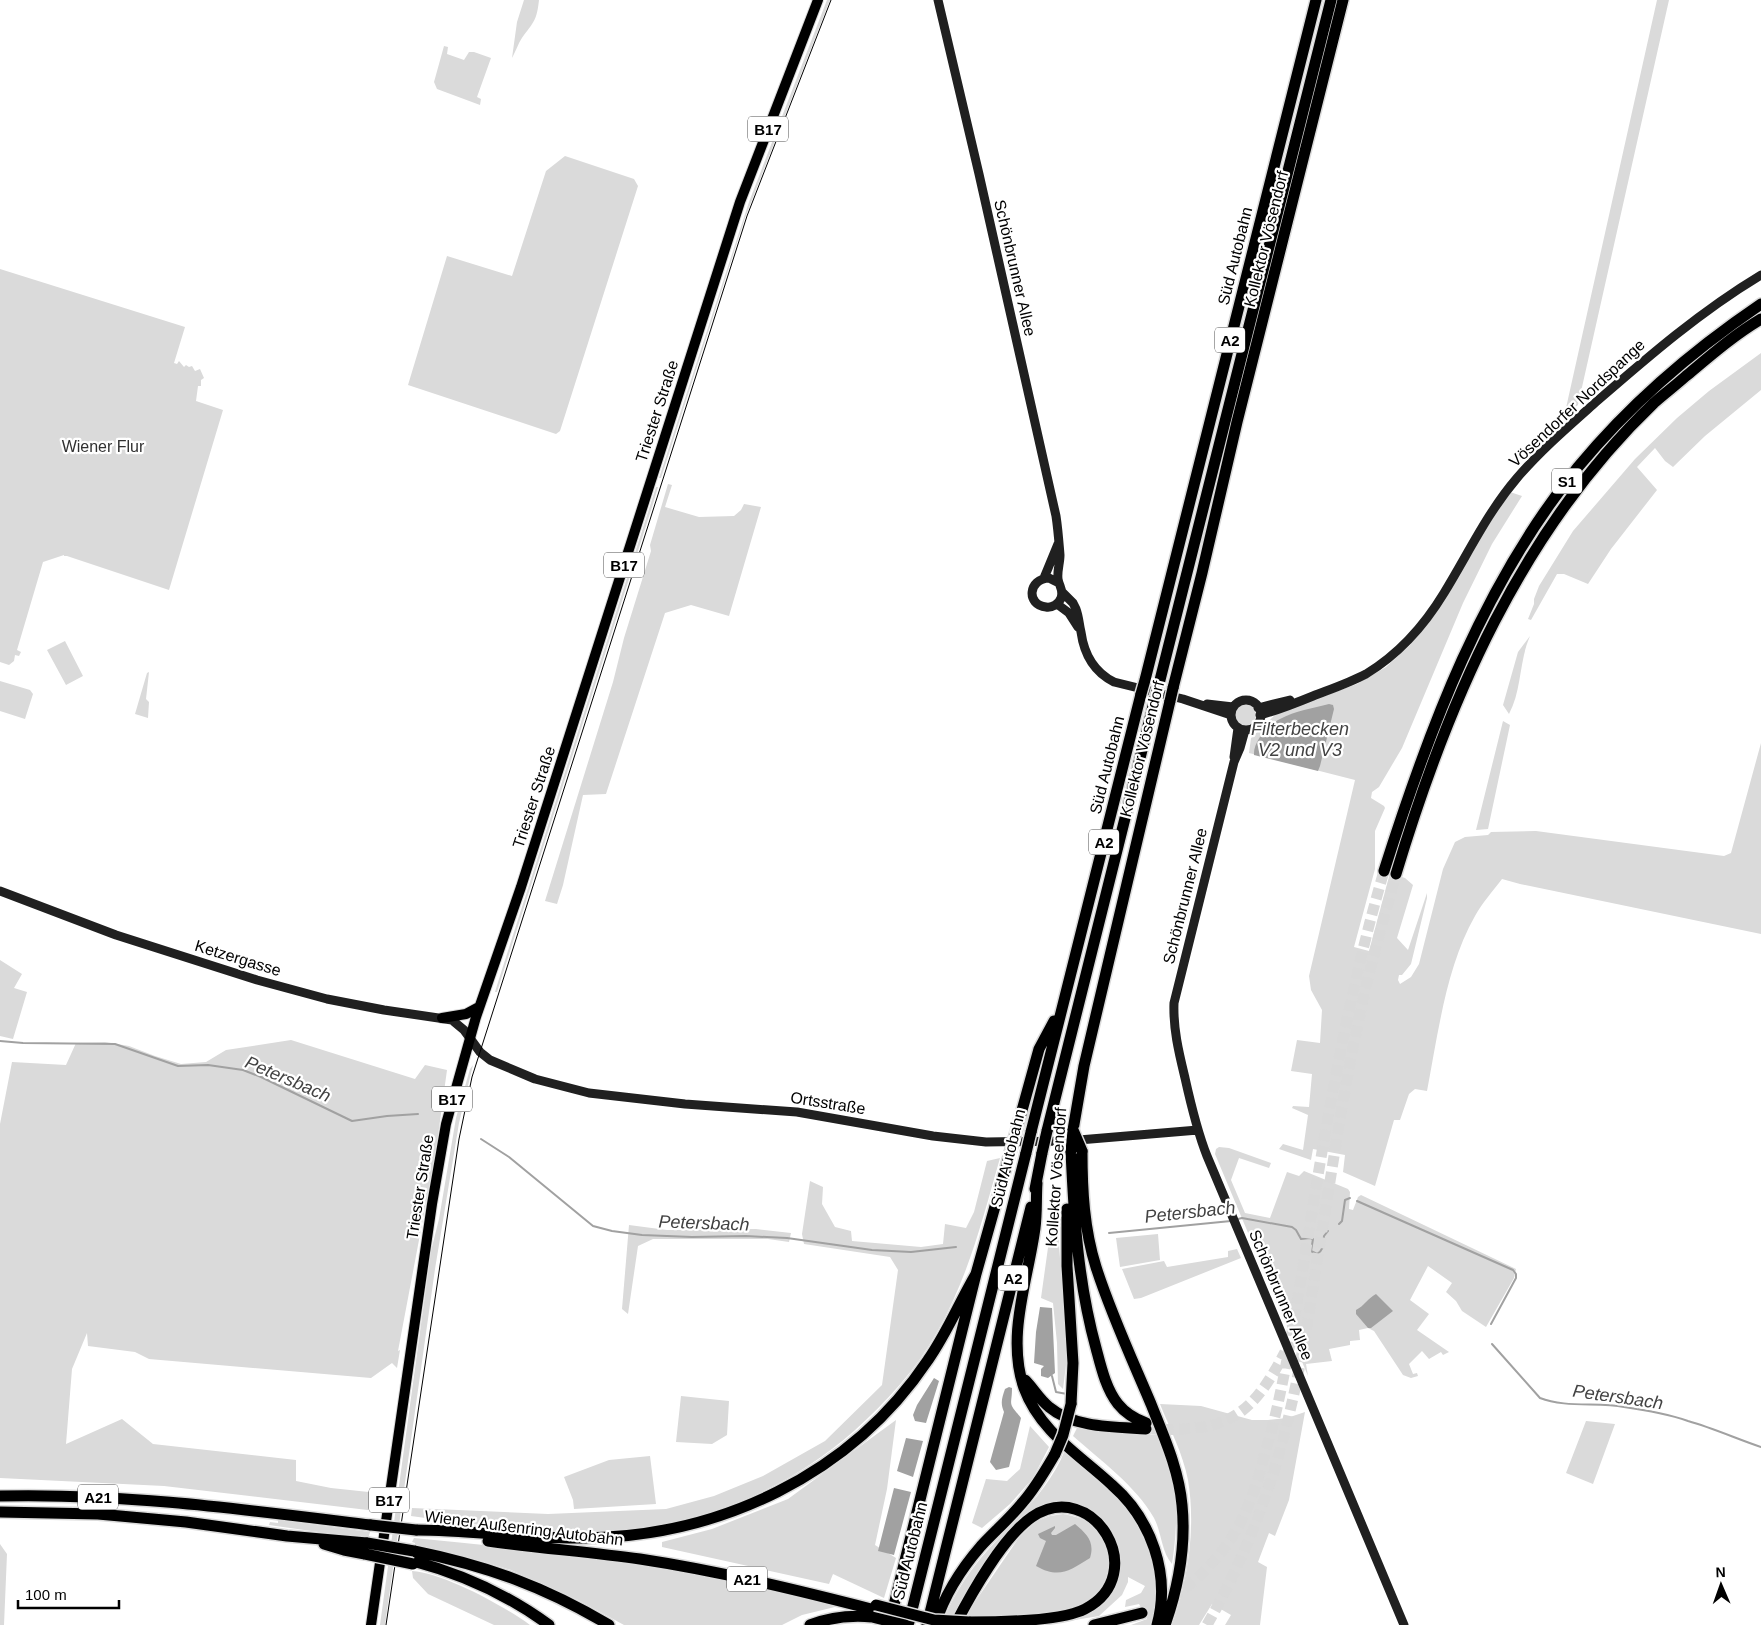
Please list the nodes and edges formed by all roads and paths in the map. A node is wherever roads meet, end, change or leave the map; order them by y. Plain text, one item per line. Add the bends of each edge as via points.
1 (818, 0) edge
2 (938, 0) edge
3 (1316, 0) edge
4 (1331, 0) edge
5 (1343, 0) edge
6 (1761, 275) edge
7 (1761, 304) edge
8 (1761, 319) edge
9 (1058, 544) junction
10 (1044, 578) junction
11 (1059, 583) junction
12 (1062, 592) junction
13 (1057, 604) junction
14 (1081, 632) junction
15 (1232, 711) junction
16 (1259, 711) junction
17 (1242, 729) junction
18 (1384, 871) tunnel mouth
19 (1396, 874) tunnel mouth
20 (0, 891) edge
21 (1062, 1006) junction
22 (480, 1007) junction
23 (442, 1018) junction
24 (470, 1036) junction
25 (1198, 1130) junction
26 (1076, 1151) junction
27 (1036, 1182) junction
28 (976, 1274) junction
29 (1021, 1376) junction
30 (0, 1496) edge
31 (0, 1512) edge
32 (416, 1530) junction
33 (287, 1536) junction
34 (366, 1550) junction
35 (413, 1558) junction
36 (874, 1611) junction
37 (1142, 1613) tunnel mouth
38 (914, 1624) edge
39 (371, 1625) edge
40 (543, 1625) edge
41 (549, 1625) edge
42 (609, 1625) edge
43 (810, 1625) edge
44 (889, 1625) edge
45 (931, 1625) edge
46 (935, 1625) edge
47 (955, 1625) edge
48 (1094, 1625) edge
49 (1157, 1625) edge
50 (1165, 1625) edge
51 (1404, 1625) edge

1 - 22 main road, Triester Straße / B17 via 740,202
2 - 9 main road, Schönbrunner Allee via 1054,506
3 - 21 highway, Süd Autobahn / A2, bridge
4 - 27 highway, Süd Autobahn / A2, bridge
5 - 26 highway, Kollektor Vösendorf, bridge via 1237,422 1084,1066 1073,1130
6 - 16 main road, Vösendorfer Nordspange via 1672,337 1546,447 1498,502 1426,621 1388,659 1343,685
7 - 18 highway, S1 via 1679,365 1644,396 1578,467 1528,536 1482,618 1458,669 1420,763
8 - 19 highway, S1 via 1718,349 1655,402 1588,475 1538,543 1501,609 1456,707 1422,794
9 - 10 main road, Schönbrunner Allee
9 - 11 main road, Schönbrunner Allee
10 - 11 main road
10 - 13 main road, Schönbrunner Allee via 1033,587 1034,599 1045,607
11 - 12 main road, Schönbrunner Allee
12 - 13 main road
12 - 14 main road, Schönbrunner Allee via 1076,609
13 - 14 main road, Schönbrunner Allee via 1069,613
14 - 15 main road, Schönbrunner Allee via 1090,661 1106,678
15 - 16 main road, Vösendorfer Nordspange via 1238,703 1246,701 1255,704
15 - 17 main road via 1234,724
16 - 17 main road via 1257,725
17 - 25 main road, Schönbrunner Allee via 1240,748 1174,1003 1177,1044
20 - 23 main road, Ketzergasse via 112,934 257,980 327,999
21 - 28 highway, bridge via 1039,1049
21 - 38 highway, Süd Autobahn / A2, bridge
22 - 23 main road via 466,1014
22 - 24 main road, Triester Straße / B17
23 - 24 main road, Ketzergasse via 456,1022
24 - 25 main road, Ortsstraße via 483,1055 508,1068 560,1086 610,1096 797,1112 933,1136 994,1143 1067,1141
24 - 39 main road, Triester Straße / B17 via 441,1150
25 - 51 main road, Schönbrunner Allee
26 - 29 highway via 1073,1212 1078,1267 1090,1326 1114,1398 1130,1416 1146,1426 1094,1424 1070,1418 1044,1403
26 - 46 highway, Kollektor Vösendorf, bridge via 1066,1239 1073,1363 1071,1404 1063,1435 1039,1481 1022,1504 966,1565 947,1595
26 - 50 highway via 1091,1248 1177,1476 1183,1534 1180,1565
27 - 29 highway via 1035,1226 1018,1331
27 - 38 highway, Süd Autobahn / A2
28 - 32 highway via 928,1361 898,1399 860,1437 820,1468 776,1494 700,1523 634,1535 564,1538
28 - 44 highway
29 - 49 highway via 1030,1402 1048,1428 1113,1485 1132,1505 1146,1528 1157,1556 1161,1579
30 - 32 highway, Wiener Außenring Autobahn / A21, bridge via 129,1499 236,1508
31 - 33 highway, A21 via 98,1514
32 - 36 highway, Wiener Außenring Autobahn / A21 via 708,1571
33 - 34 highway, A21
33 - 34 highway
34 - 35 highway, bridge
35 - 40 highway via 476,1585
35 - 41 highway via 485,1586
35 - 42 highway via 474,1565 521,1581
36 - 38 highway
36 - 43 highway
36 - 47 highway, bridge via 934,1620 969,1622 1082,1611 1106,1592 1114,1571 1112,1542 1095,1520 1076,1510 1051,1509 1031,1518 1011,1538 986,1572
37 - 48 highway
38 - 45 highway

